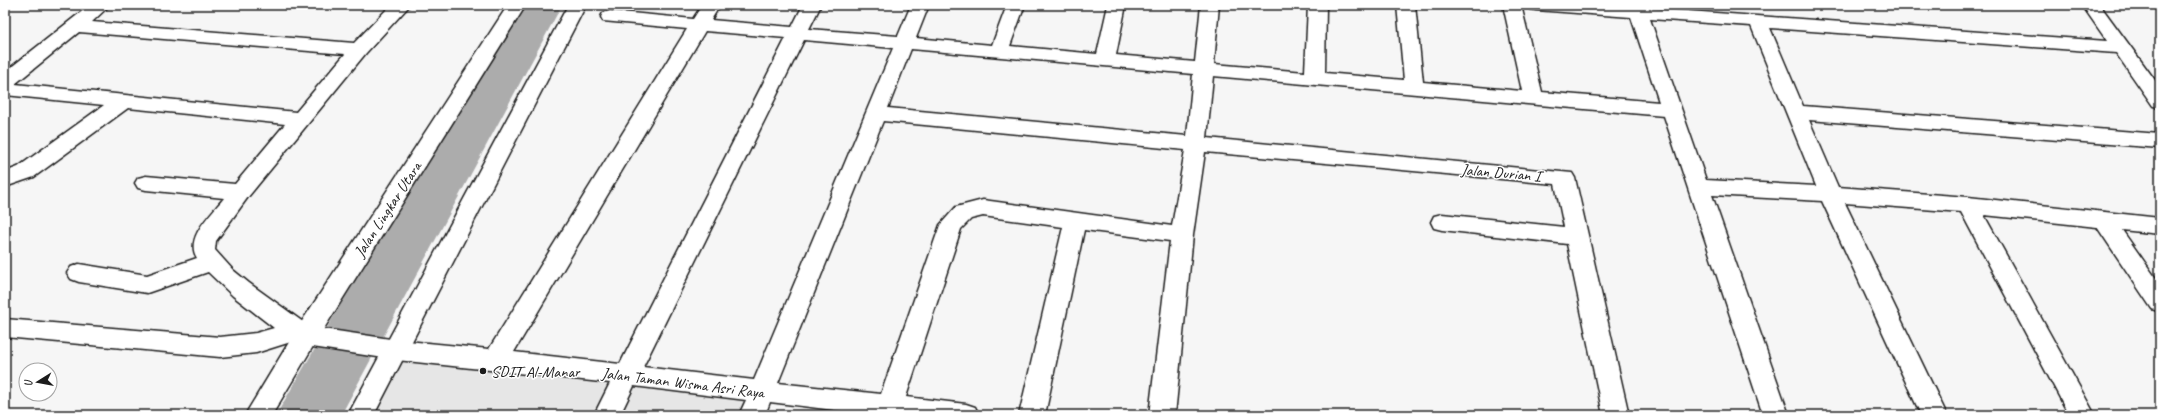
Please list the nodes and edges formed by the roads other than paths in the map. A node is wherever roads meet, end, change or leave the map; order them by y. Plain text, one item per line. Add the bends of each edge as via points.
1 (101, 5) edge
2 (401, 5) edge
3 (517, 5) edge
4 (577, 5) edge
5 (710, 5) edge
6 (812, 5) edge
7 (920, 5) edge
8 (1016, 5) edge
9 (1117, 5) edge
10 (1210, 5) edge
11 (1317, 5) edge
12 (1406, 5) edge
13 (1512, 5) edge
14 (1536, 5) edge
15 (2091, 5) edge
16 (1636, 8) edge
17 (610, 17) dead end
18 (1758, 21) junction
19 (699, 24) junction
20 (75, 26) junction
21 (798, 33) junction
22 (906, 42) junction
23 (2122, 48) junction
24 (359, 49) junction
25 (999, 50) junction
26 (1105, 60) junction
27 (1204, 68) junction
28 (1315, 78) junction
29 (5, 82) edge
30 (1414, 87) junction
31 (5, 89) edge
32 (1533, 97) junction
33 (124, 101) junction
34 (2160, 101) edge
35 (1671, 110) junction
36 (1796, 112) junction
37 (877, 114) junction
38 (301, 120) junction
39 (2160, 141) edge
40 (1196, 144) junction
41 (5, 180) edge
42 (146, 183) dead end
43 (1697, 186) junction
44 (240, 192) junction
45 (1830, 194) junction
46 (1968, 205) junction
47 (2104, 220) junction
48 (1074, 221) junction
49 (1442, 222) dead end
50 (2160, 226) edge
51 (1182, 235) junction
52 (1577, 237) junction
53 (211, 262) junction
54 (79, 273) dead end
55 (2160, 303) edge
56 (5, 328) edge
57 (300, 333) junction
58 (393, 350) junction
59 (496, 360) junction
60 (628, 375) junction
61 (763, 391) junction
62 (889, 410) edge
63 (258, 415) edge
64 (361, 415) edge
65 (607, 415) edge
66 (752, 415) edge
67 (966, 415) edge
68 (1032, 415) edge
69 (1162, 415) edge
70 (1616, 415) edge
71 (1776, 415) edge
72 (1934, 415) edge
73 (2082, 415) edge

1 - 20 street
2 - 24 street
3 - 57 street, Jalan Lingkar Utara
4 - 58 street
5 - 19 street
6 - 21 street
7 - 22 street
8 - 25 street
9 - 26 street
10 - 27 street
11 - 28 street
12 - 30 street
13 - 32 street
14 - 16 street
15 - 23 street
16 - 18 street
16 - 35 street
17 - 19 street
18 - 23 street
18 - 36 street
19 - 21 street
19 - 59 street
20 - 24 street
20 - 29 street
21 - 22 street
21 - 60 street
22 - 25 street
22 - 37 street
23 - 34 street
24 - 38 street
25 - 26 street
26 - 27 street
27 - 28 street
27 - 40 street
28 - 30 street
30 - 32 street
31 - 33 street
32 - 35 street
33 - 38 street
33 - 41 street via 26,172
35 - 43 street
36 - 39 street
36 - 45 street
37 - 40 street
37 - 61 street
38 - 44 street
40 - 51 street
40 - 52 street, Jalan Durian I via 1564,178
42 - 44 street
43 - 45 street
43 - 71 street
44 - 53 street via 205,240 204,251
45 - 46 street
45 - 72 street
46 - 47 street
46 - 73 street
47 - 50 street
47 - 55 street
48 - 51 street
48 - 62 street via 983,208 964,213 951,225
48 - 68 street
49 - 52 street
51 - 69 street
52 - 70 street, Jalan Durian I
53 - 54 street via 147,284
53 - 57 street via 241,291
56 - 57 street via 220,347 256,343
57 - 58 street, Jalan Taman Wisma Asri Raya
57 - 63 street, Jalan Lingkar Utara
58 - 59 street, Jalan Taman Wisma Asri Raya
58 - 64 street
59 - 60 street, Jalan Taman Wisma Asri Raya
60 - 61 street, Jalan Taman Wisma Asri Raya
60 - 65 street
61 - 62 street, Jalan Taman Wisma Asri Raya
61 - 66 street
62 - 67 street, Jalan Taman Wisma Asri Raya

